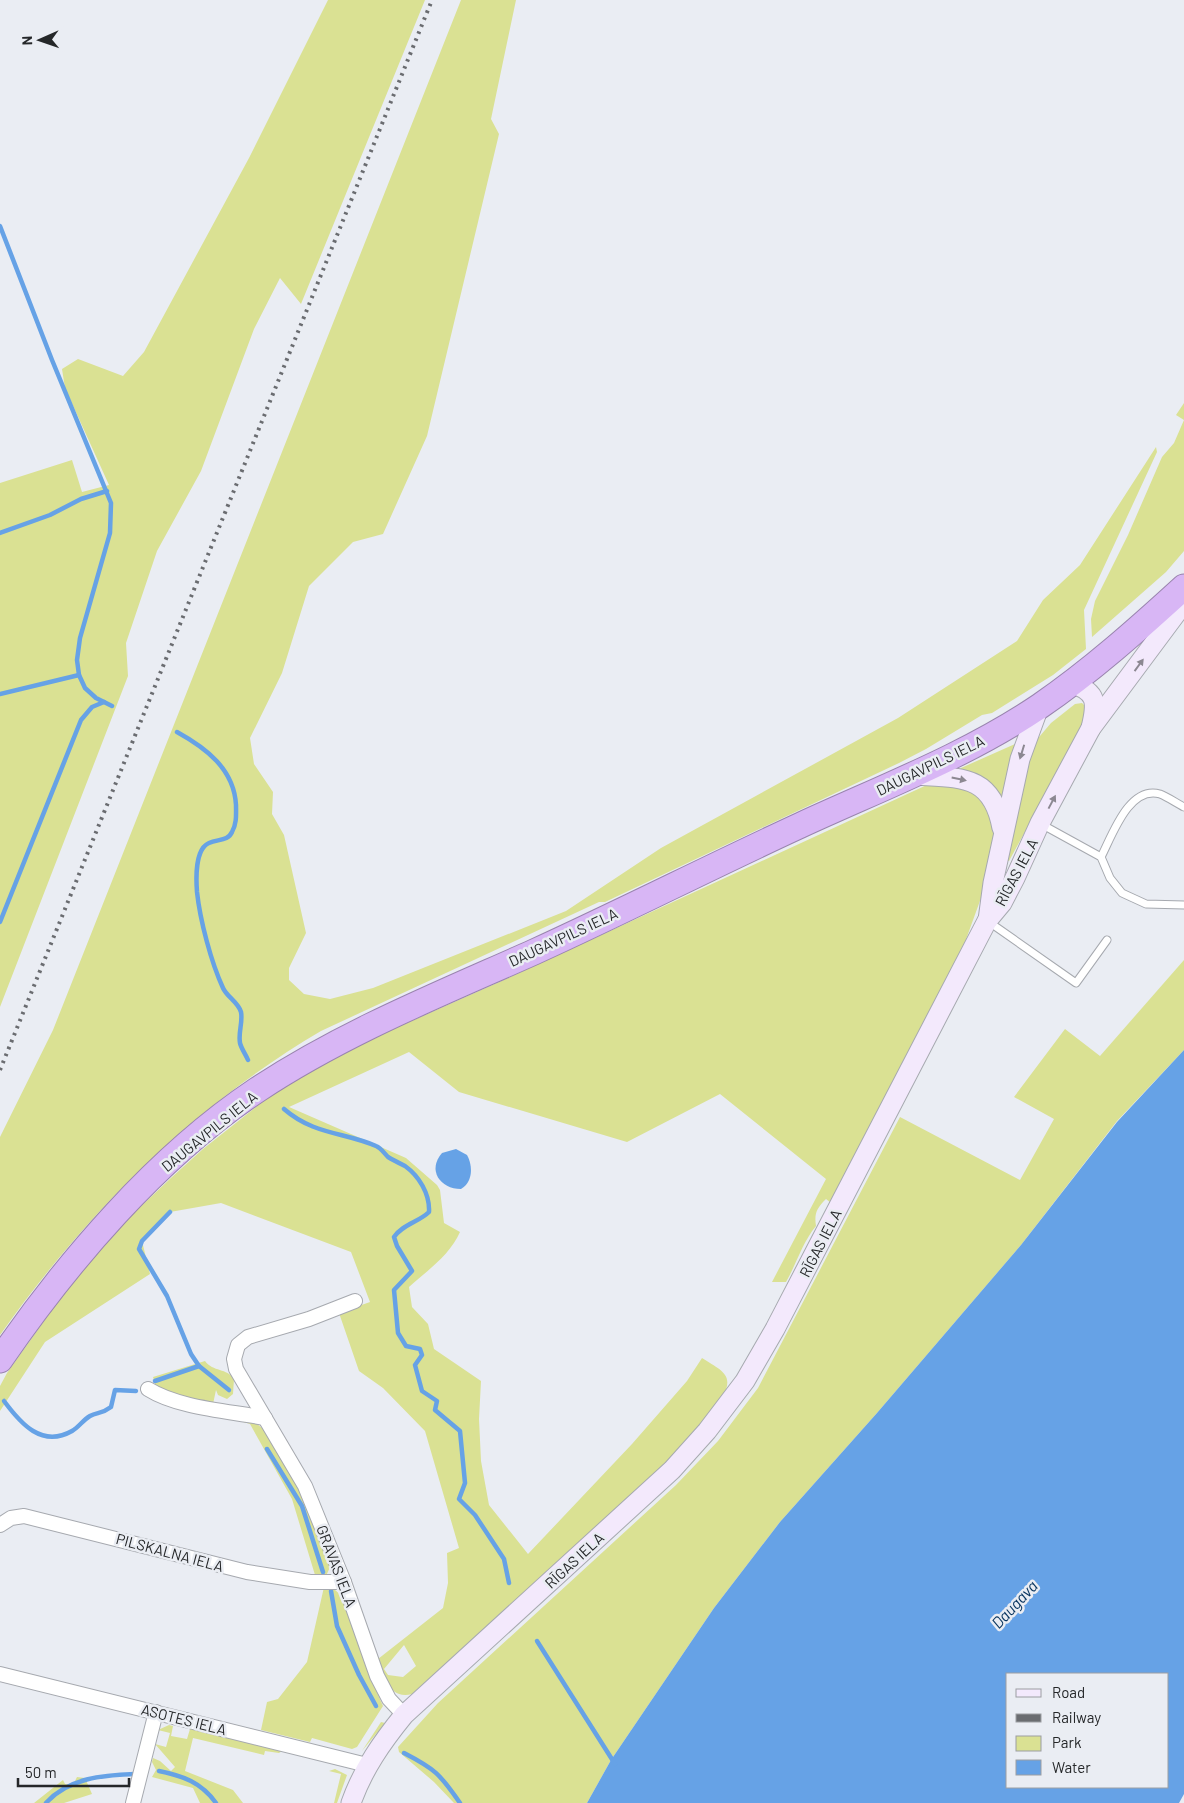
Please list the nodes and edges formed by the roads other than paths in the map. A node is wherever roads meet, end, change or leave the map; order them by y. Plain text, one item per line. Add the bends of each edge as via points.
1 (1184, 587) edge
2 (1184, 603) edge
3 (1071, 683) junction
4 (1039, 707) junction
5 (1092, 728) junction
6 (910, 775) junction
7 (1184, 807) edge
8 (1040, 823) junction
9 (1004, 836) junction
10 (1101, 856) junction
11 (1184, 905) edge
12 (987, 921) junction
13 (1106, 940) dead end
14 (355, 1301) dead end
15 (0, 1360) edge
16 (148, 1389) dead end
17 (265, 1418) junction
18 (0, 1525) edge
19 (344, 1582) junction
20 (0, 1674) edge
21 (156, 1712) junction
22 (404, 1715) junction
23 (367, 1766) junction
24 (133, 1803) edge
25 (352, 1803) edge

1 - 3 highway, DAUGAVPILS IELA via 1130,637
5 -> 2 main road, RĪGAS IELA
3 - 4 highway, DAUGAVPILS IELA
3 - 5 main road via 1086,688 1094,698
4 - 6 highway, DAUGAVPILS IELA via 984,739
4 -> 9 main road via 1020,759
8 -> 5 main road, RĪGAS IELA
6 -> 9 main road via 959,778 978,785 990,794 998,807
6 - 15 highway, DAUGAVPILS IELA via 353,1034 255,1092 205,1130 110,1222 33,1312
7 - 10 lane via 1162,794 1137,798 1126,809
8 - 10 lane
8 - 12 main road, RĪGAS IELA via 1002,903
9 - 12 main road
10 - 11 lane via 1110,878 1122,893 1146,904
12 - 13 lane via 1076,983
12 - 22 main road, RĪGAS IELA via 745,1381 672,1470
14 - 17 street, GRAVAS IELA via 309,1319 253,1335 238,1345 234,1359 236,1369
16 - 17 street via 180,1402
17 - 19 street, GRAVAS IELA via 305,1486
18 - 19 street, PILSKALNA IELA via 11,1518 24,1516 246,1572 310,1582
19 - 22 street, GRAVAS IELA via 377,1676
20 - 21 street, ASOTES IELA
21 - 23 street, ASOTES IELA
21 - 24 street
22 - 23 main road, RĪGAS IELA
23 - 25 main road, RĪGAS IELA

